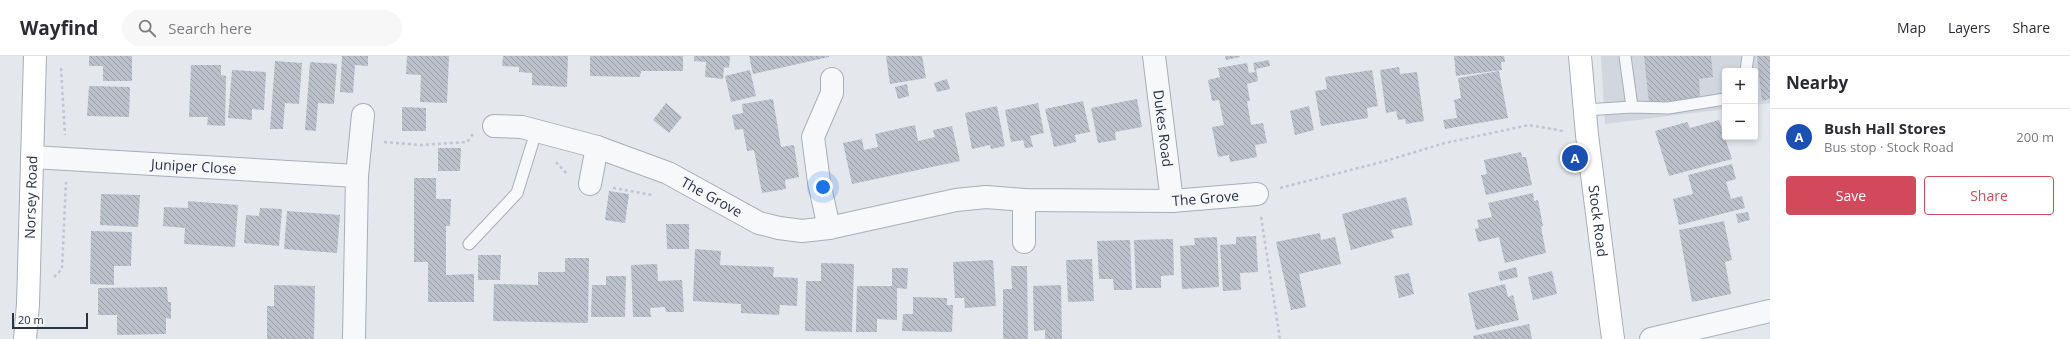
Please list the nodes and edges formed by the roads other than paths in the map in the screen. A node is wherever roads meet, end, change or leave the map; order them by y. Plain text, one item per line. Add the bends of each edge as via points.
1 (34, 56) edge
2 (1154, 56) edge
3 (1580, 56) edge
4 (1626, 56) edge
5 (1748, 56) edge
6 (1746, 68) edge
7 (832, 79) dead end
8 (1722, 99) edge
9 (1632, 106) junction
10 (1584, 110) junction
11 (363, 115) dead end
12 (494, 126) dead end
13 (536, 132) junction
14 (597, 147) junction
15 (32, 157) junction
16 (357, 176) junction
17 (590, 184) dead end
18 (1257, 194) road end
19 (1024, 200) junction
20 (1172, 201) junction
21 (829, 228) junction
22 (1024, 242) dead end
23 (469, 244) dead end
24 (1770, 310) edge
25 (25, 339) edge
26 (354, 339) edge
27 (1612, 339) edge
28 (1651, 339) edge

1 - 15 street, Norsey Road
2 - 20 street, Dukes Road
3 - 10 street, Stock Road
4 - 9 lane
5 - 6 lane
7 - 21 street via 832,93 813,137
8 - 9 lane via 1668,108
9 - 10 lane
10 - 27 street, Stock Road
11 - 16 street
12 - 13 street, The Grove via 522,127
13 - 14 street, The Grove
13 - 23 lane via 517,193
14 - 17 street
14 - 21 street, The Grove via 668,173 758,223 802,231
15 - 16 street, Juniper Close
15 - 25 street, Norsey Road
16 - 26 street
18 - 20 street, The Grove
19 - 20 street, The Grove
19 - 21 street, The Grove via 986,197 956,200
19 - 22 street
24 - 28 street

